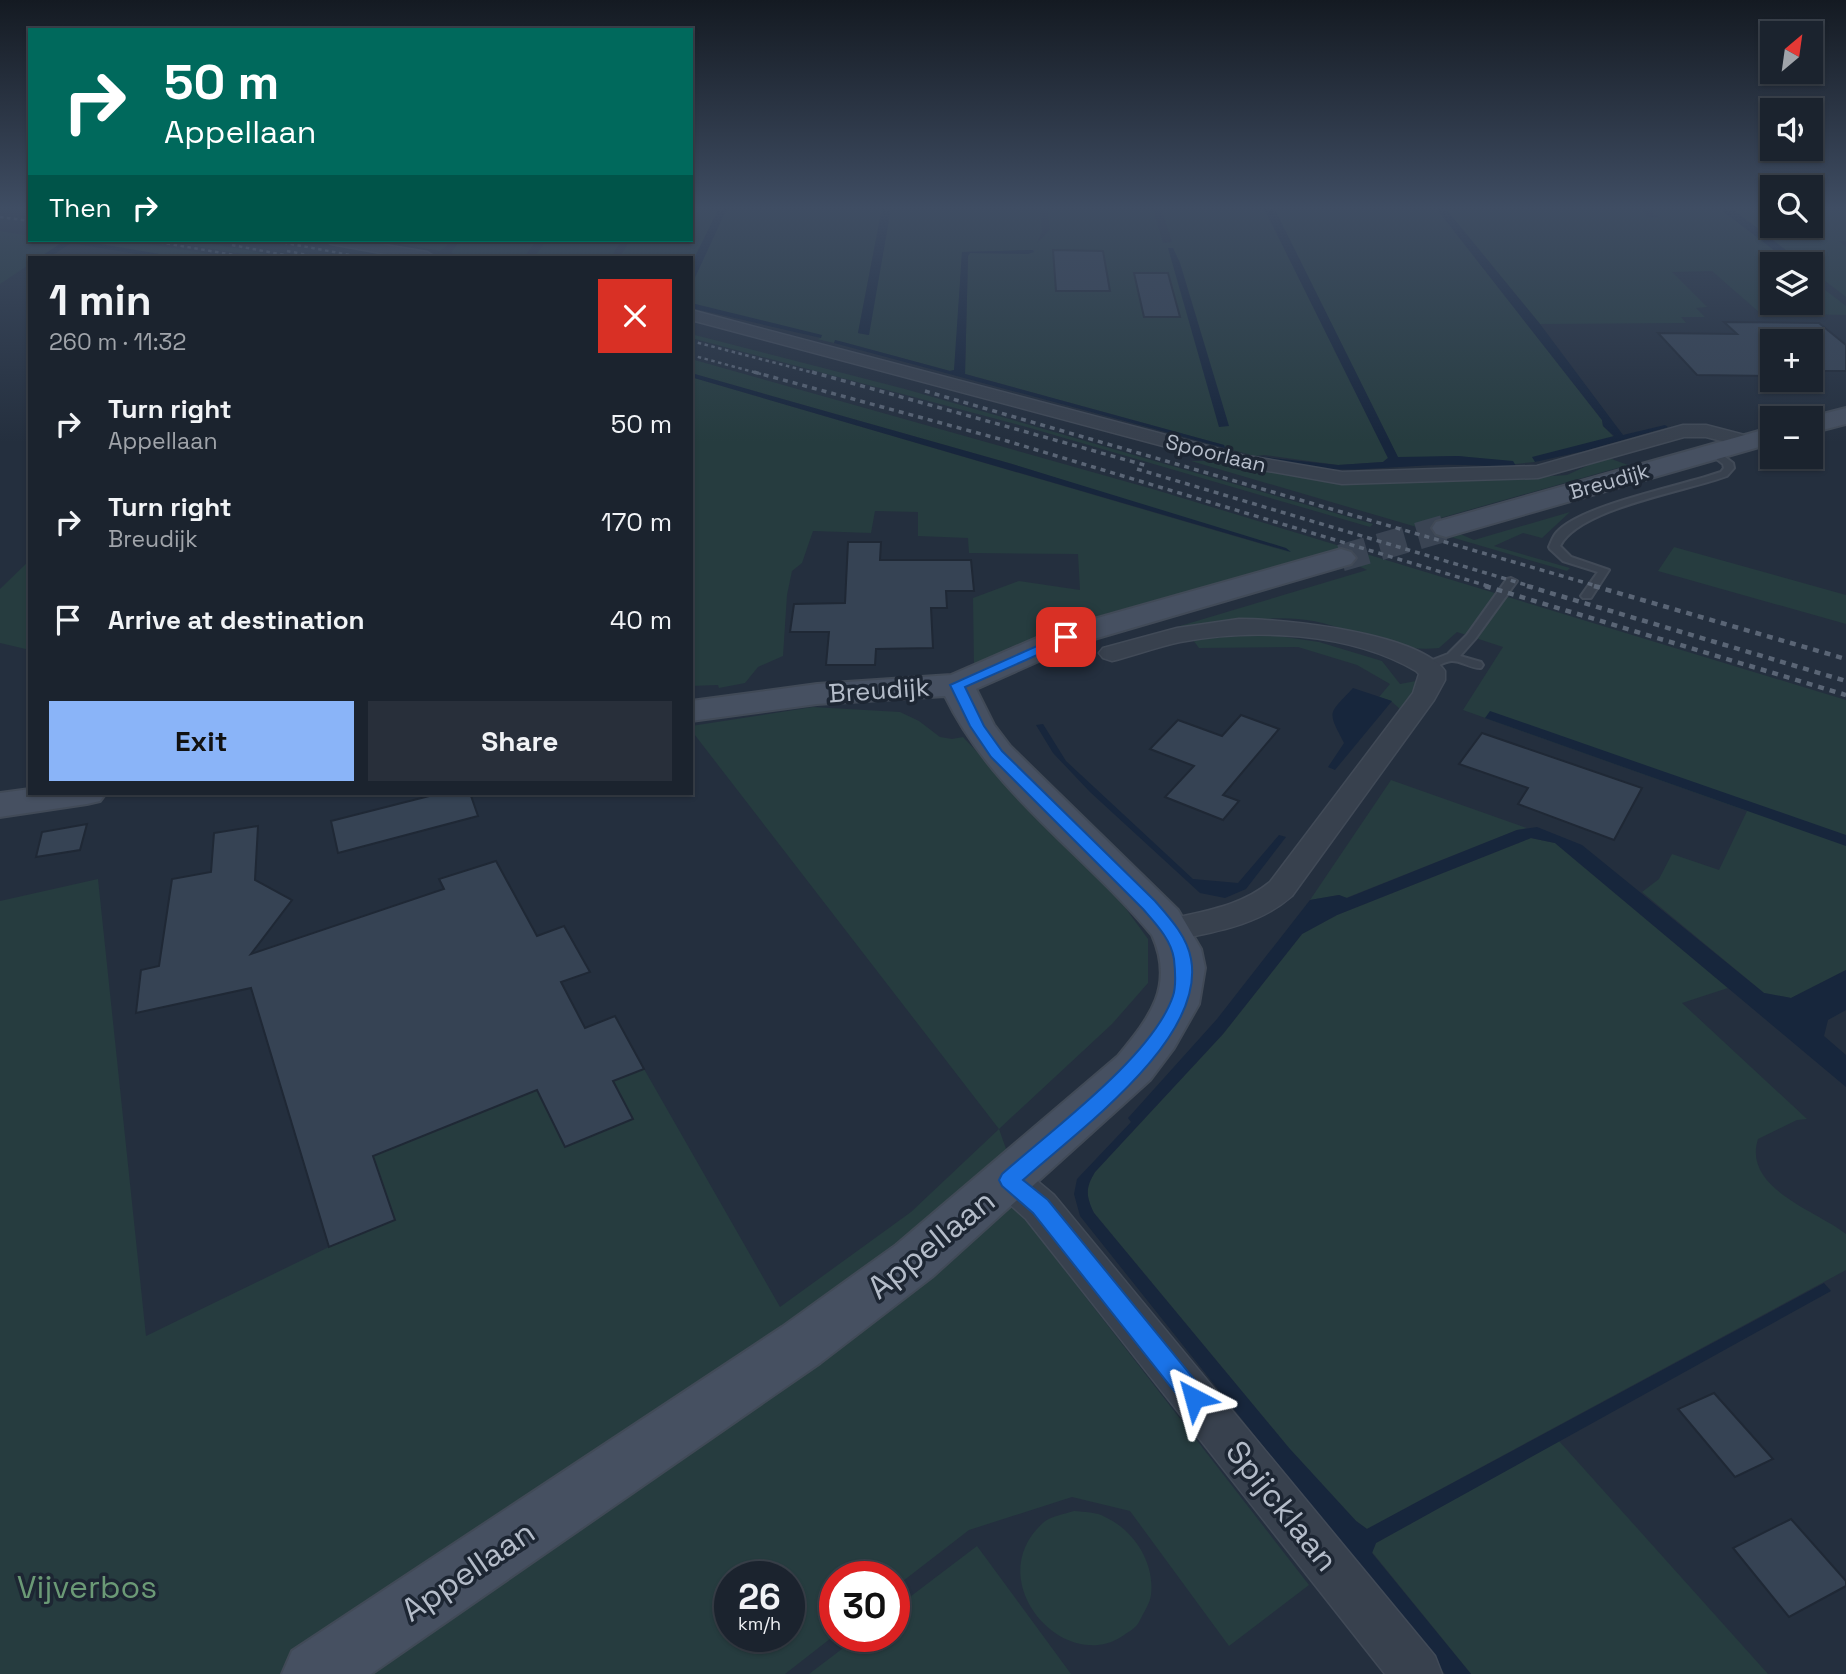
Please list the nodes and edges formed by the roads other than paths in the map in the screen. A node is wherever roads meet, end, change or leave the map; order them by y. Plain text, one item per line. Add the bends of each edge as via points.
1 (693, 315) edge
2 (1846, 416) edge
3 (1823, 422) edge
4 (1760, 439) edge
5 (1760, 439) edge
6 (1713, 452) junction
7 (1446, 528) tunnel mouth
8 (1341, 558) tunnel mouth
9 (1511, 581) dead end
10 (1587, 596) dead end
11 (1112, 653) dead end
12 (1439, 662) junction
13 (1478, 665) dead end
14 (957, 685) junction
15 (693, 711) edge
16 (73, 795) edge
17 (0, 805) edge
18 (1170, 930) junction
19 (1009, 1180) junction
20 (315, 1674) edge
21 (1417, 1674) edge

1 - 4 street, Spoorlaan via 1241,461 1331,477 1538,472 1694,430
2 - 3 street
5 - 6 street, Breudijk
6 - 7 street, Breudijk
6 - 10 lane via 1728,463 1724,474 1601,512 1559,533 1554,547 1559,554 1604,570
8 - 14 street, Breudijk via 1066,637
9 - 12 lane via 1471,636
11 - 12 street via 1192,630 1261,625 1325,633
12 - 13 lane
12 - 18 street via 1425,694 1269,901 1250,912
14 - 15 street, Breudijk via 817,694
14 - 18 street, Appellaan via 997,754
16 - 17 street
18 - 19 street, Appellaan via 1183,958 1182,995 1163,1034 1135,1068
19 - 20 street, Appellaan via 914,1261 801,1345
19 - 21 street, Spijcklaan via 1040,1207

